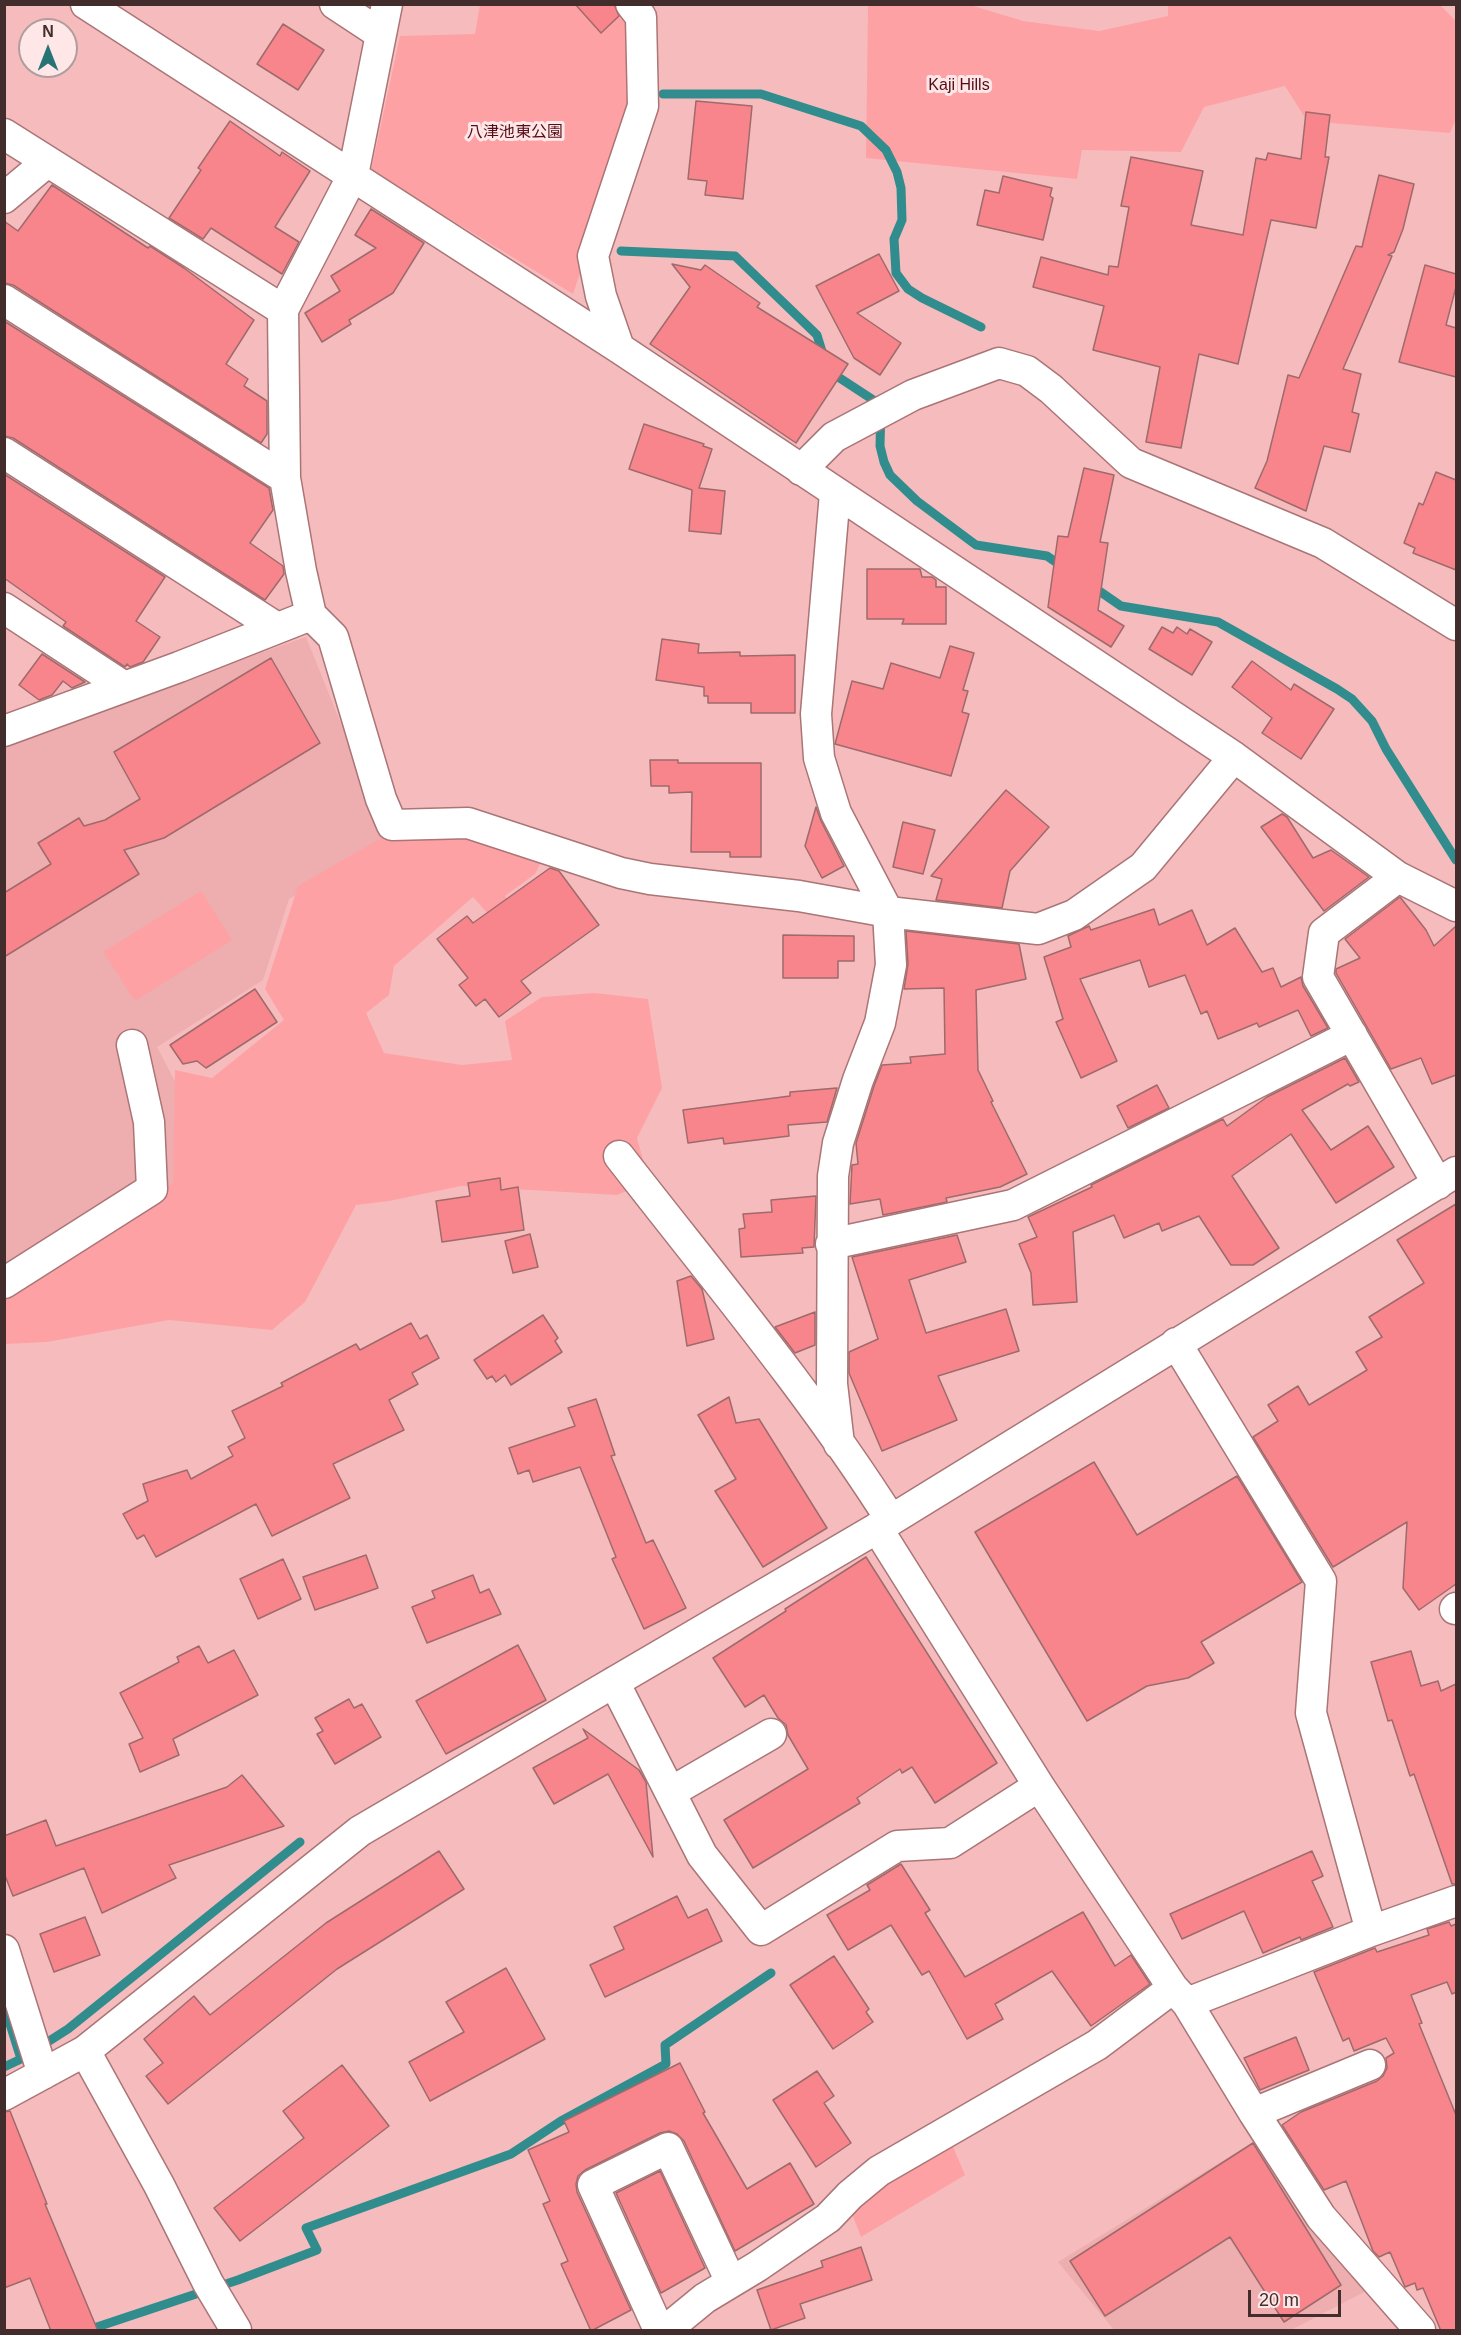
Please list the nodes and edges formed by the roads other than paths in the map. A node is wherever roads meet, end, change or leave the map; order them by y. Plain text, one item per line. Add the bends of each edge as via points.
1 (86, 4) edge
2 (335, 4) edge
3 (387, 4) edge
4 (631, 4) edge
5 (379, 33) junction
6 (4, 134) edge
7 (47, 162) junction
8 (353, 176) junction
9 (4, 198) edge
10 (4, 300) edge
11 (282, 310) junction
12 (619, 348) junction
13 (4, 453) edge
14 (801, 470) junction
15 (285, 478) junction
16 (835, 493) junction
17 (4, 608) edge
18 (311, 615) junction
19 (1456, 625) edge
20 (278, 628) junction
21 (123, 686) junction
22 (4, 731) edge
23 (1234, 757) junction
24 (1398, 877) junction
25 (1456, 906) edge
26 (888, 912) junction
27 (1352, 1035) junction
28 (132, 1045) dead end
29 (619, 1155) dead end
30 (1447, 1178) edge
31 (831, 1244) junction
32 (4, 1283) edge
33 (1176, 1343) junction
34 (839, 1444) junction
35 (884, 1524) junction
36 (614, 1682) junction
37 (771, 1734) dead end
38 (1039, 1786) junction
39 (671, 1792) junction
40 (1456, 1902) edge
41 (1371, 1930) junction
42 (4, 1950) edge
43 (1180, 1996) junction
44 (85, 2052) junction
45 (1370, 2065) dead end
46 (43, 2074) junction
47 (4, 2095) edge
48 (1254, 2113) junction
49 (731, 2282) junction
50 (236, 2331) edge
51 (660, 2331) edge
52 (666, 2331) edge
53 (1420, 2331) edge

1 - 8 street
2 - 5 street
3 - 5 street
4 - 12 street via 641,16 643,106 593,256 601,296
5 - 8 street
6 - 7 street
7 - 9 street
7 - 11 street
8 - 11 street
8 - 12 street
10 - 15 street
11 - 15 street
12 - 14 street
13 - 20 street
14 - 16 street
14 - 19 street via 834,437 913,395 999,363 1027,371 1131,462 1323,543
15 - 18 street
16 - 23 street
16 - 26 street via 816,714 819,758 836,813
17 - 21 street
18 - 20 street
18 - 26 street via 333,637 392,825 468,823 621,873
20 - 21 street
21 - 22 street
23 - 24 street
23 - 26 street via 1143,867 1074,915 1038,929
24 - 25 street
24 - 27 street via 1324,933 1318,977
26 - 31 street via 891,965 880,1023 838,1143
27 - 30 street
27 - 31 street via 1012,1205
28 - 32 street via 149,1122 152,1189
29 - 34 street
30 - 33 street
31 - 34 street via 832,1384
33 - 35 street
33 - 41 street via 1321,1581 1311,1713
34 - 35 street
35 - 36 street
35 - 38 street
36 - 39 street
36 - 44 street via 360,1831
37 - 39 street
38 - 39 street via 950,1843 897,1846 761,1930 702,1855
38 - 43 street
40 - 41 street
41 - 43 street
42 - 46 street
43 - 48 street
43 - 49 street via 879,2171 828,2218
44 - 46 street
44 - 50 street
45 - 48 street
46 - 47 street
48 - 53 street via 1321,2217
49 - 51 street via 668,2148 593,2185
49 - 52 street

